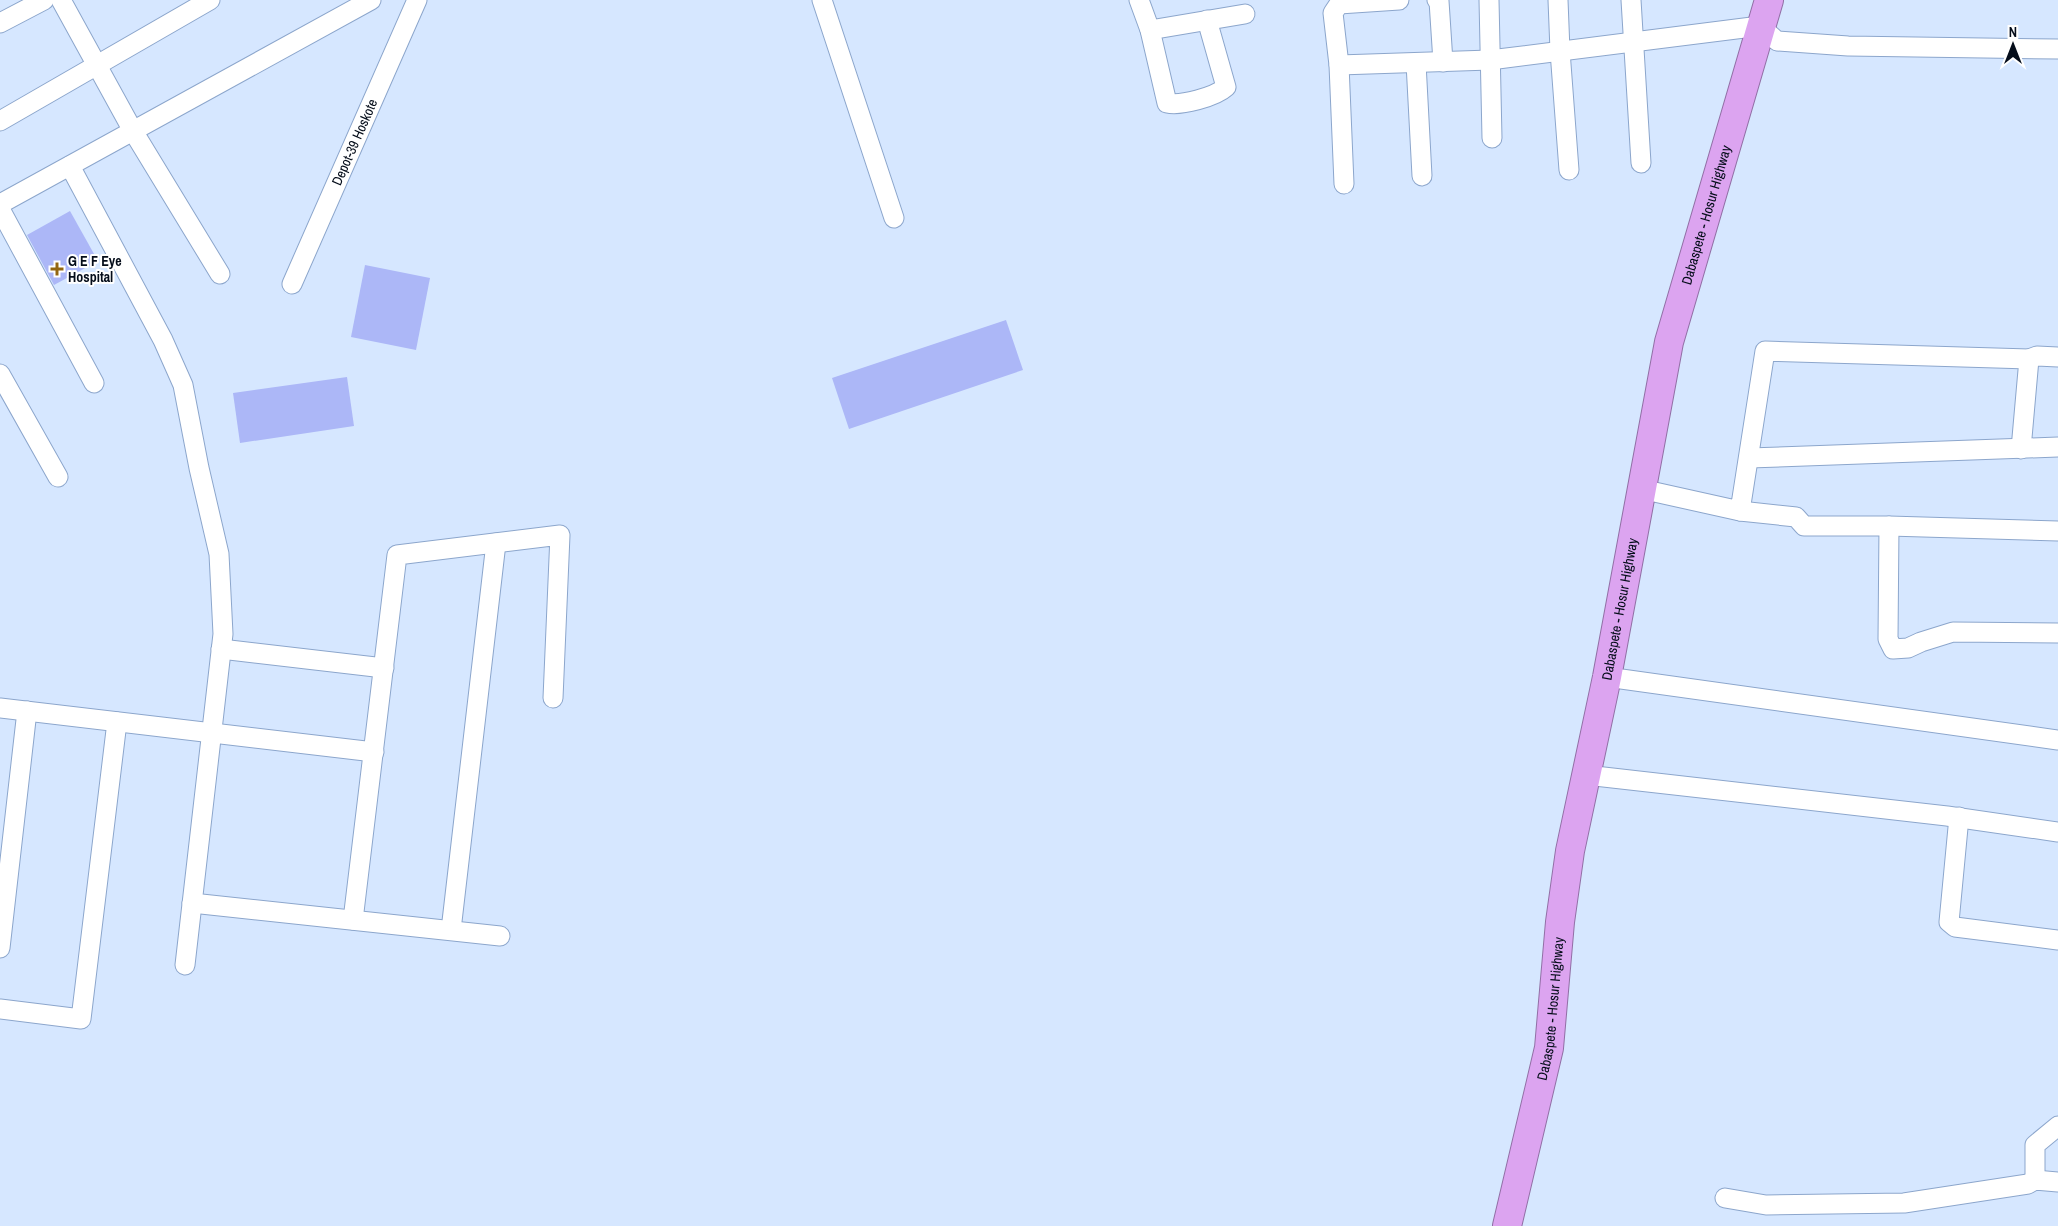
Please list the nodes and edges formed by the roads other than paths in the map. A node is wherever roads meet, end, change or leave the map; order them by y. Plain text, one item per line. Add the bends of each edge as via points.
1 (44, 0) edge
2 (62, 0) edge
3 (210, 0) edge
4 (371, 0) edge
5 (417, 0) edge
6 (822, 0) edge
7 (1139, 0) edge
8 (1399, 0) edge
9 (1437, 0) edge
10 (1489, 0) edge
11 (1558, 0) edge
12 (1631, 0) edge
13 (1769, 0) edge
14 (1332, 6) edge
15 (1245, 14) dead end
16 (1207, 20) junction
17 (0, 23) edge
18 (1760, 26) junction
19 (1150, 30) junction
20 (1634, 42) junction
21 (2058, 50) edge
22 (1560, 51) junction
23 (1490, 60) junction
24 (1443, 62) junction
25 (1416, 63) junction
26 (97, 65) junction
27 (1339, 65) junction
28 (0, 120) edge
29 (133, 131) junction
30 (1492, 138) dead end
31 (1641, 163) dead end
32 (70, 166) junction
33 (1569, 170) dead end
34 (1422, 176) dead end
35 (1344, 184) dead end
36 (0, 204) edge
37 (0, 209) edge
38 (894, 218) dead end
39 (220, 274) dead end
40 (292, 284) dead end
41 (2058, 357) edge
42 (2029, 359) junction
43 (0, 374) edge
44 (94, 383) dead end
45 (2058, 447) edge
46 (2021, 449) junction
47 (1749, 458) junction
48 (58, 477) dead end
49 (1641, 489) junction
50 (1740, 511) junction
51 (1889, 526) junction
52 (2058, 531) edge
53 (496, 543) junction
54 (2058, 633) edge
55 (222, 649) junction
56 (384, 668) junction
57 (1607, 677) junction
58 (553, 698) dead end
59 (0, 708) edge
60 (27, 711) junction
61 (117, 722) junction
62 (212, 733) junction
63 (2058, 740) edge
64 (374, 752) junction
65 (1586, 775) junction
66 (1959, 818) junction
67 (2058, 832) edge
68 (192, 903) junction
69 (354, 920) junction
70 (450, 930) junction
71 (500, 936) dead end
72 (2058, 940) edge
73 (0, 948) edge
74 (185, 965) dead end
75 (0, 1010) edge
76 (2058, 1126) edge
77 (2035, 1180) junction
78 (2058, 1182) edge
79 (1725, 1198) dead end
80 (1507, 1226) edge

1 - 17 street
2 - 26 street
3 - 26 street
4 - 29 street
5 - 40 street, Depot-39 Hoskote
6 - 38 street
7 - 19 street
8 - 14 street
9 - 24 street
10 - 23 street
11 - 22 street
12 - 20 street
13 - 18 highway, Dabaspete - Hosur Highway
14 - 27 street
15 - 16 street
16 - 19 street
16 - 19 street via 1226,87 1220,93 1176,105 1167,103
18 - 20 street
18 - 21 street via 1777,41 1848,46
18 - 49 highway, Dabaspete - Hosur Highway via 1669,342
20 - 22 street
20 - 31 street
22 - 23 street
22 - 33 street
23 - 24 street
23 - 30 street
24 - 25 street
25 - 27 street
25 - 34 street
26 - 28 street
26 - 29 street
27 - 35 street
29 - 32 street
29 - 39 street
32 - 36 street
32 - 55 street via 163,340 183,385 218,554
37 - 44 street
41 - 42 street
42 - 46 street
42 - 47 street via 1766,351
43 - 48 street
45 - 46 street
46 - 47 street
47 - 50 street
49 - 50 street
49 - 57 highway, Dabaspete - Hosur Highway
50 - 51 street via 1796,517 1804,526
51 - 52 street
51 - 54 street via 1888,639 1893,649 1908,648 1953,632
53 - 56 street via 398,555
53 - 58 street via 560,535
53 - 70 street
55 - 56 street
55 - 62 street
56 - 64 street
57 - 63 street
57 - 65 highway, Dabaspete - Hosur Highway
59 - 60 street
60 - 61 street
60 - 73 street
61 - 62 street
61 - 75 street via 82,1019
62 - 64 street
62 - 68 street
64 - 69 street
65 - 66 street
65 - 80 highway, Dabaspete - Hosur Highway via 1570,851 1560,922 1549,1048
66 - 67 street
66 - 72 street via 1950,922 1955,927
68 - 69 street
68 - 74 street
69 - 70 street
70 - 71 street
76 - 77 street via 2035,1145
77 - 78 street
77 - 79 street via 2028,1184 1904,1202 1766,1205

